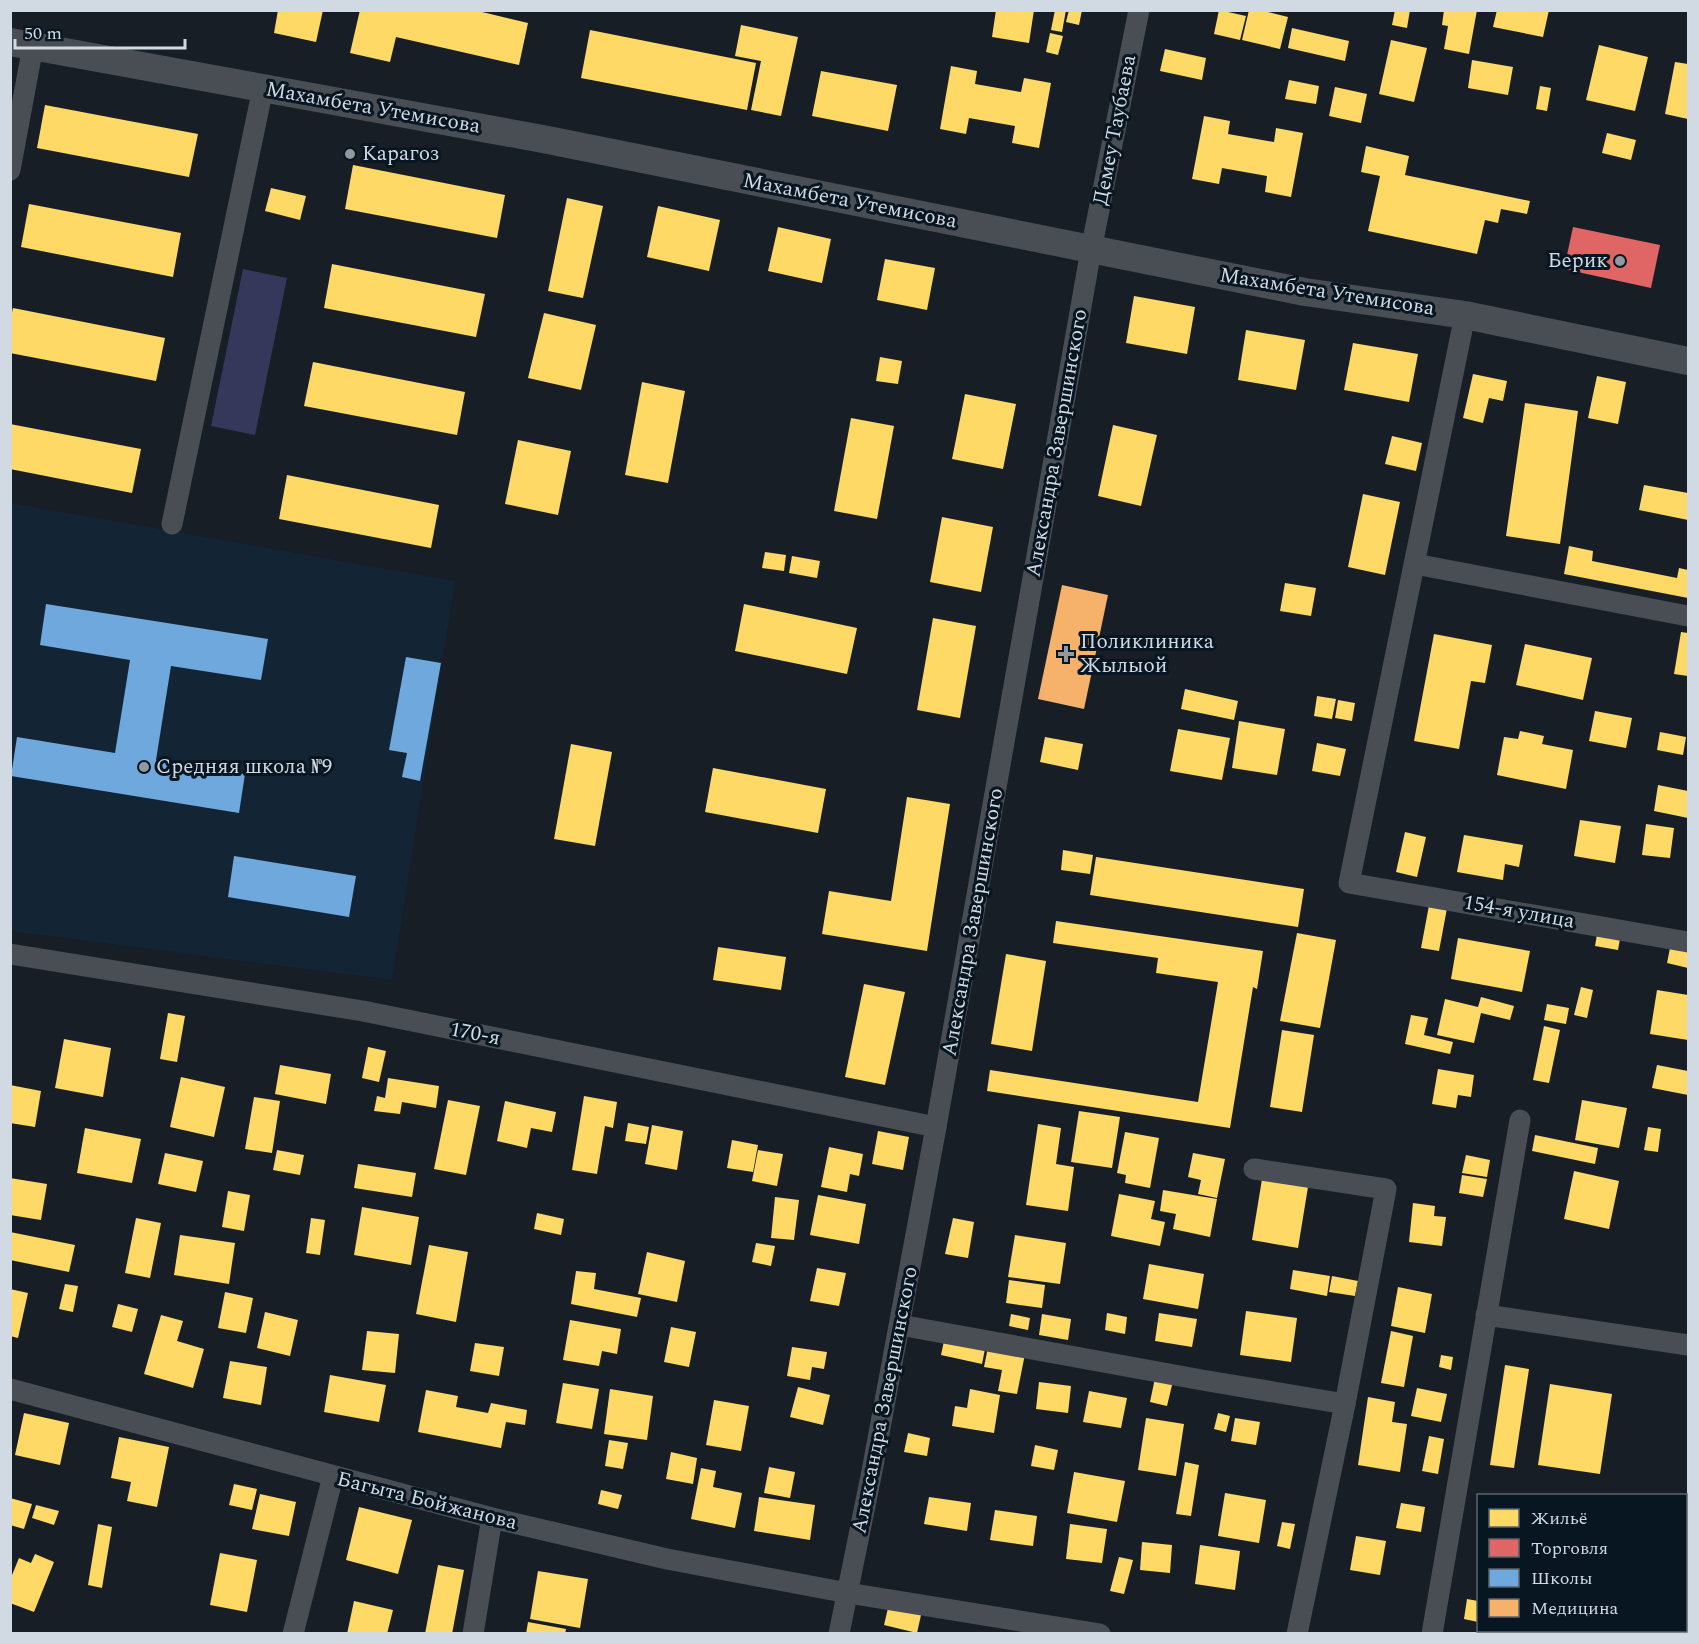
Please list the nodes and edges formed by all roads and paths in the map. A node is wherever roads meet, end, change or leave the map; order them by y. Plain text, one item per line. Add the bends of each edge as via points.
1 (1139, 10) edge
2 (22, 44) edge
3 (263, 88) junction
4 (10, 170) edge
5 (1091, 250) junction
6 (1465, 315) junction
7 (1689, 361) edge
8 (172, 524) dead end
9 (1415, 564) junction
10 (1689, 616) edge
11 (1689, 942) edge
12 (10, 954) edge
13 (1520, 1120) dead end
14 (936, 1127) junction
15 (1254, 1169) dead end
16 (1486, 1315) junction
17 (900, 1325) junction
18 (1689, 1345) edge
19 (10, 1389) edge
20 (1345, 1404) junction
21 (333, 1476) junction
22 (492, 1518) junction
23 (848, 1593) junction
24 (292, 1634) edge
25 (473, 1634) edge
26 (839, 1634) edge
27 (1100, 1634) edge
28 (1297, 1634) edge
29 (1432, 1634) edge

1 - 5 street, Демеу Таубаева
2 - 3 street, Махамбета Утемисова
2 - 4 street
3 - 5 street, Махамбета Утемисова via 543,139
3 - 8 street
5 - 6 street, Махамбета Утемисова via 1305,292
5 - 14 street, Александра Завершинского
6 - 7 street, Махамбета Утемисова
6 - 9 street
9 - 10 street
9 - 11 street, 154-я улица via 1349,883
12 - 14 street, 170-я via 363,1011
13 - 16 street
14 - 17 street, Александра Завершинского
15 - 20 street via 1386,1189
16 - 18 street
16 - 29 street
17 - 20 street
17 - 23 street, Александра Завершинского
19 - 21 street, Багыта Бойжанова
20 - 28 street
21 - 22 street, Багыта Бойжанова
21 - 24 street
22 - 23 street, Багыта Бойжанова via 667,1560
22 - 25 street
23 - 26 street, Александра Завершинского
23 - 27 street, Багыта Бойжанова

